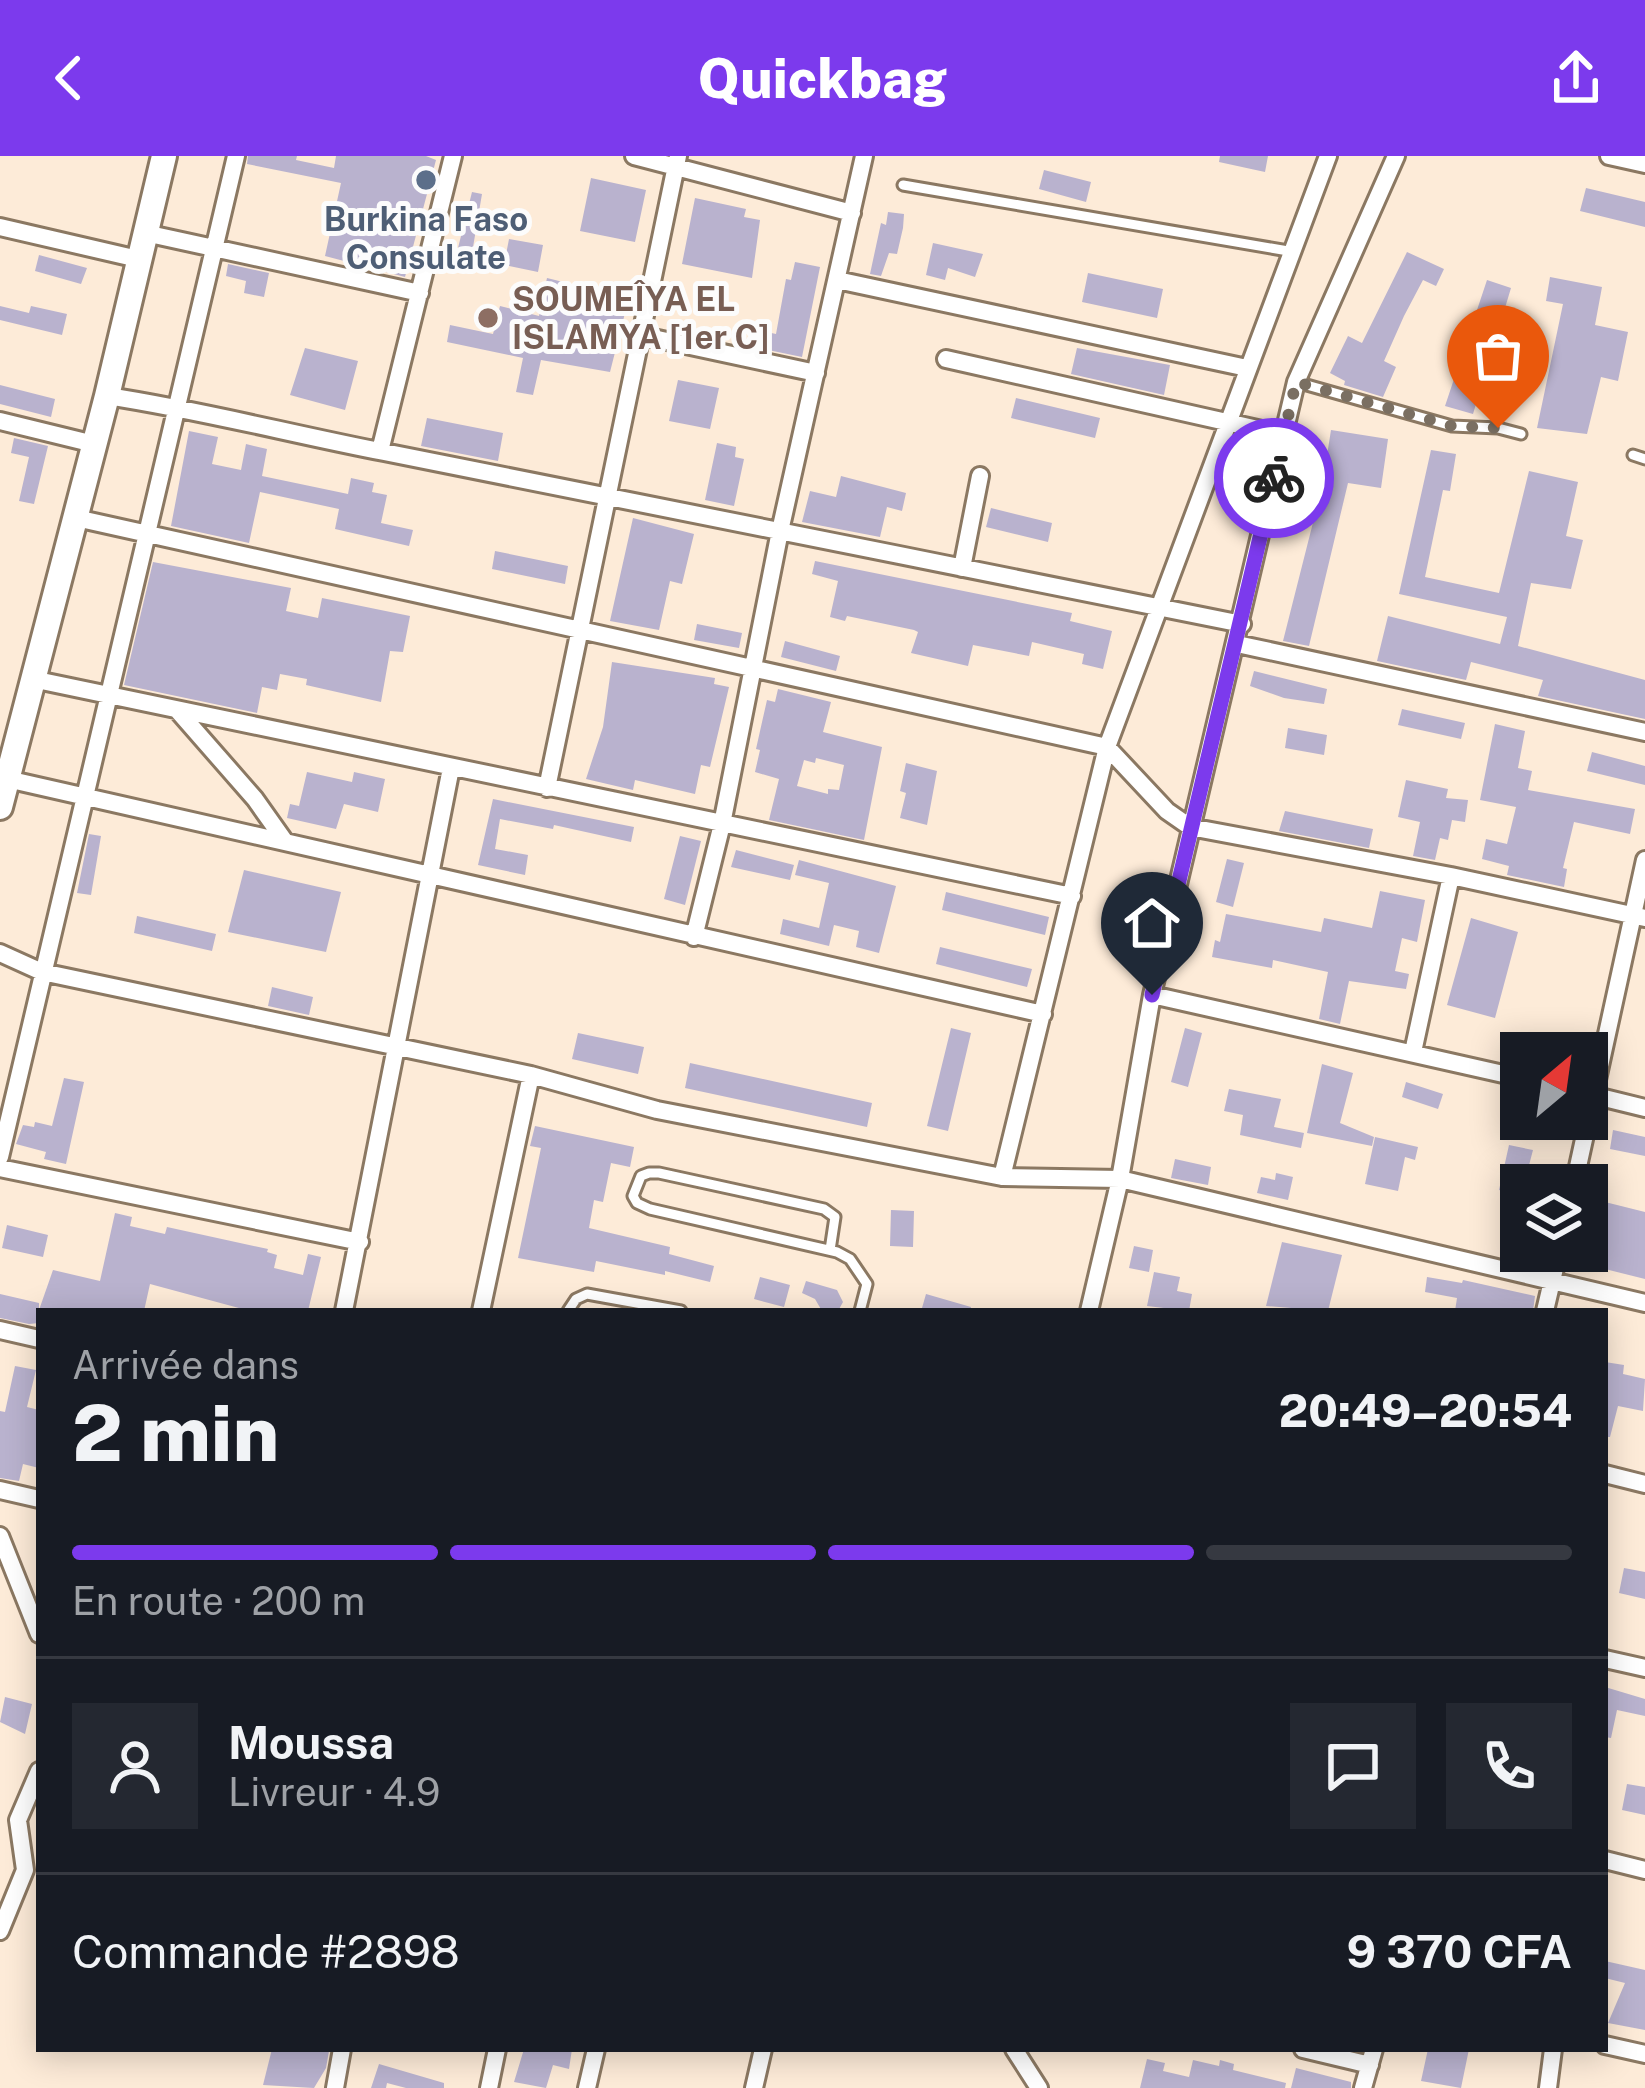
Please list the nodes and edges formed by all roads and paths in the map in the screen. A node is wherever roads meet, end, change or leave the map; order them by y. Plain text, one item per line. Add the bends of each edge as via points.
1 (164, 156) edge
2 (236, 156) edge
3 (453, 156) edge
4 (634, 156) edge
5 (864, 156) edge
6 (1328, 156) edge
7 (1396, 156) edge
8 (1609, 156) edge
9 (677, 162) edge
10 (1645, 164) edge
11 (903, 185) dead end
12 (852, 213) junction
13 (0, 226) edge
14 (145, 232) junction
15 (215, 247) junction
16 (1294, 252) junction
17 (138, 259) junction
18 (837, 280) junction
19 (420, 292) junction
20 (639, 334) junction
21 (946, 359) dead end
22 (1247, 368) junction
23 (816, 373) junction
24 (1296, 382) junction
25 (106, 396) junction
26 (178, 407) junction
27 (0, 421) edge
28 (1227, 422) junction
29 (1521, 434) dead end
30 (1284, 435) junction
31 (94, 444) junction
32 (380, 451) junction
33 (980, 476) dead end
34 (606, 493) junction
35 (76, 518) junction
36 (780, 531) junction
37 (147, 536) junction
38 (962, 568) junction
39 (1160, 608) junction
40 (1242, 624) junction
41 (578, 630) junction
42 (1237, 644) junction
43 (753, 667) junction
44 (32, 679) junction
45 (108, 697) junction
46 (178, 711) junction
47 (1645, 732) edge
48 (1107, 747) junction
49 (451, 768) junction
50 (7, 779) junction
51 (548, 788) junction
52 (84, 796) junction
53 (0, 807) edge
54 (722, 824) junction
55 (1190, 827) junction
56 (284, 840) junction
57 (1645, 860) edge
58 (430, 875) junction
59 (1451, 876) junction
60 (1072, 896) junction
61 (1639, 917) edge
62 (694, 937) junction
63 (0, 953) edge
64 (42, 972) junction
65 (1152, 995) junction
66 (1043, 1013) junction
67 (1607, 1032) edge
68 (397, 1046) junction
69 (1413, 1052) junction
70 (1500, 1073) edge
71 (531, 1075) junction
72 (1608, 1099) edge
73 (1645, 1108) edge
74 (0, 1157) edge
75 (0, 1168) edge
76 (1002, 1177) junction
77 (1120, 1179) junction
78 (360, 1242) junction
79 (830, 1250) junction
80 (1554, 1272) edge
81 (1553, 1278) junction
82 (1645, 1303) edge
83 (345, 1308) edge
84 (483, 1308) edge
85 (570, 1308) edge
86 (663, 1308) edge
87 (861, 1308) edge
88 (1090, 1308) edge
89 (1546, 1308) edge
90 (0, 1330) edge
91 (36, 1338) edge
92 (1608, 1475) edge
93 (1645, 1484) edge
94 (0, 1490) edge
95 (36, 1498) edge
96 (0, 1536) edge
97 (36, 1626) edge
98 (1608, 1660) edge
99 (1645, 1668) edge
100 (36, 1778) edge
101 (1608, 1861) edge
102 (1645, 1870) edge
103 (0, 1931) edge
104 (1608, 2045) edge
105 (341, 2052) edge
106 (496, 2052) edge
107 (595, 2052) edge
108 (762, 2052) edge
109 (1016, 2052) edge
110 (1329, 2052) edge
111 (1553, 2052) edge
112 (1645, 2054) edge
113 (1372, 2057) edge
114 (335, 2088) edge
115 (489, 2088) edge
116 (587, 2088) edge
117 (754, 2088) edge
118 (1039, 2088) edge
119 (1363, 2088) edge
120 (1548, 2088) edge

1 - 14 main road
2 - 15 street
3 - 19 street
4 - 9 street
5 - 12 street
6 - 16 street
7 - 24 street
8 - 10 street
9 - 12 street
9 - 20 street
11 - 16 lane
12 - 18 street
13 - 17 street
14 - 15 street
14 - 17 main road
15 - 19 street
15 - 26 street
16 - 22 street
17 - 25 main road
18 - 22 street
18 - 23 street
19 - 32 street
20 - 23 street
20 - 34 street
21 - 28 street
22 - 28 street
23 - 36 street
24 - 29 lane via 1452,426
24 - 30 street
25 - 26 street
25 - 31 main road
26 - 32 street
26 - 37 street
27 - 31 street
28 - 30 street
28 - 39 street
30 - 40 street
31 - 35 main road
32 - 34 street
33 - 38 street
34 - 36 street
34 - 41 street
35 - 37 street
35 - 44 main road
36 - 38 street
36 - 43 street
37 - 41 street
37 - 45 street
38 - 39 street
39 - 40 street
39 - 48 street
40 - 42 street
41 - 43 street
41 - 51 street
42 - 47 street
42 - 55 street
43 - 48 street
43 - 54 street
44 - 45 street
44 - 50 main road
45 - 46 street
45 - 52 street
46 - 49 street
46 - 56 street
48 - 55 street
48 - 60 street
49 - 51 street
49 - 58 street
50 - 52 street
50 - 53 main road
51 - 54 street
52 - 56 street
52 - 64 street
54 - 60 street
54 - 62 street
55 - 59 street
55 - 65 street
56 - 58 street
57 - 61 street
58 - 62 street
58 - 68 street
59 - 61 street
59 - 69 street
60 - 66 street
61 - 67 street
62 - 66 street
63 - 64 street
64 - 68 street
64 - 74 street
65 - 69 street
65 - 77 street
66 - 76 street
68 - 71 street
68 - 78 street
69 - 70 street
71 - 76 street via 656,1110
71 - 84 street
72 - 73 street
75 - 78 street
76 - 77 street
77 - 81 street
77 - 88 street
78 - 83 street
79 - 79 lane via 650,1209 633,1196 637,1183 659,1173 824,1209 835,1217
79 - 87 lane via 850,1259 867,1284
80 - 81 street
81 - 82 street
81 - 89 street
85 - 86 lane via 586,1294
90 - 91 street
92 - 93 street
94 - 95 street
96 - 97 street
98 - 99 street
100 - 103 street via 18,1820 25,1870
101 - 102 street
104 - 112 street
105 - 114 street
106 - 115 street
107 - 116 street
108 - 117 street
109 - 118 street
110 - 113 street
111 - 120 street
113 - 119 street

